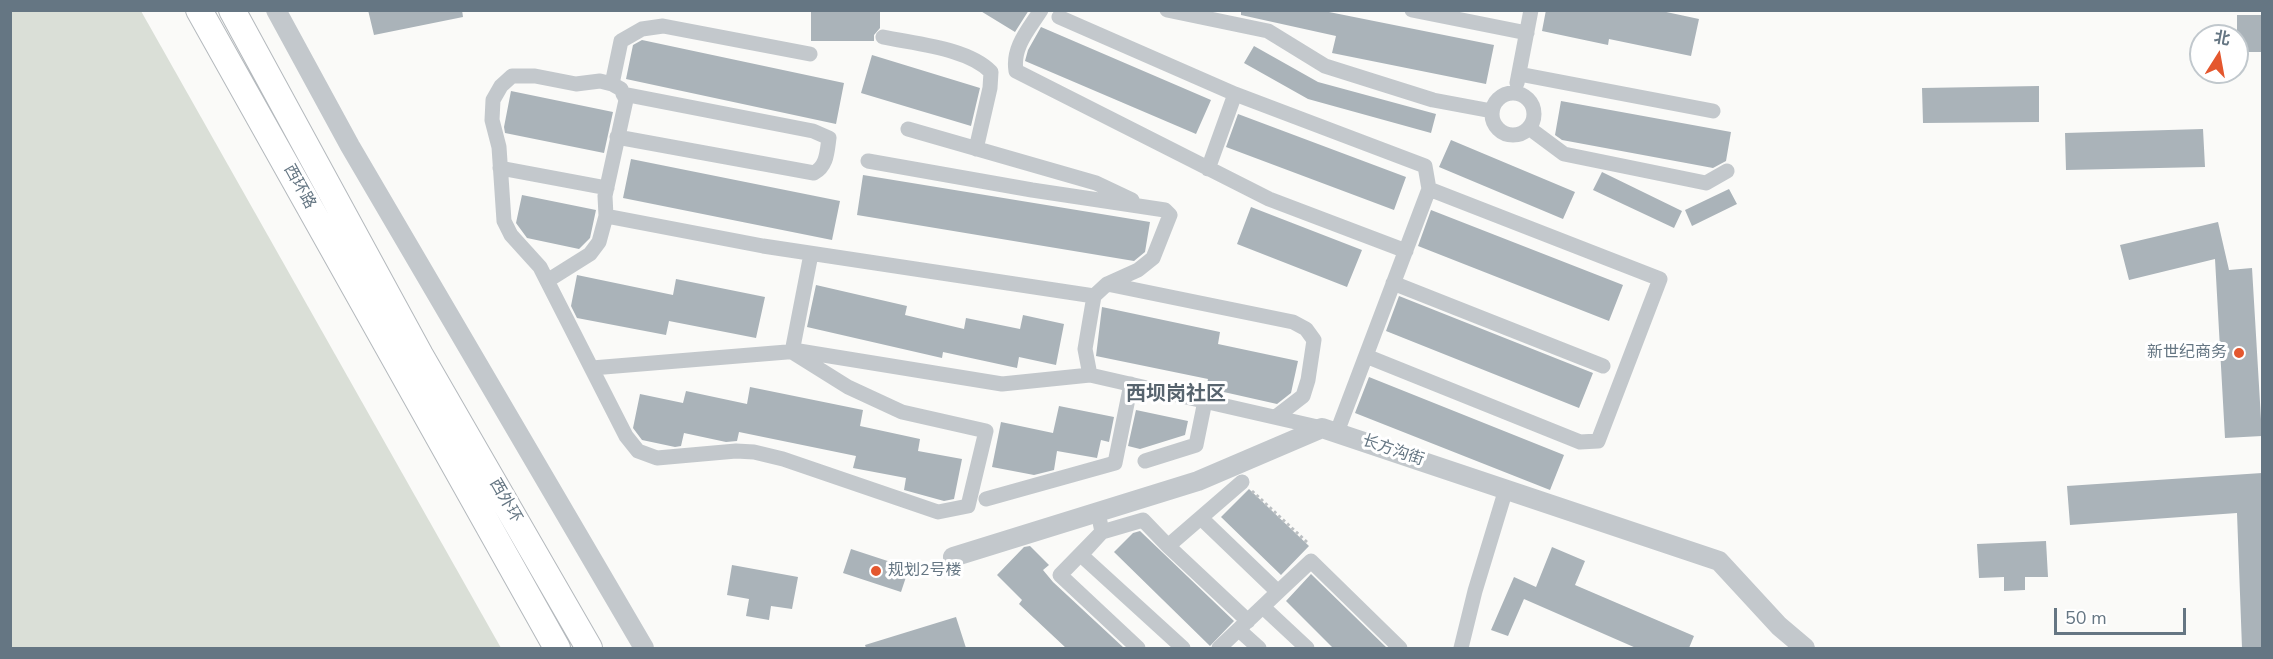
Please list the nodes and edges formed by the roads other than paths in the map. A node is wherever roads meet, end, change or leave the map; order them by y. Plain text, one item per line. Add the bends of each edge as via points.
1 (199, 10) edge
2 (232, 10) edge
3 (276, 10) edge
4 (1041, 10) edge
5 (1167, 10) edge
6 (1412, 10) edge
7 (1531, 10) edge
8 (1059, 17) dead end
9 (1527, 33) junction
10 (883, 37) dead end
11 (810, 54) dead end
12 (1519, 74) junction
13 (618, 89) junction
14 (1515, 92) junction
15 (1235, 94) junction
16 (1492, 111) junction
17 (1713, 111) dead end
18 (1529, 128) junction
19 (908, 129) dead end
20 (617, 137) junction
21 (976, 149) junction
22 (868, 160) dead end
23 (500, 168) junction
24 (1208, 169) junction
25 (1727, 171) dead end
26 (606, 188) junction
27 (1429, 189) junction
28 (1146, 207) junction
29 (606, 216) junction
30 (1406, 251) junction
31 (811, 254) junction
32 (547, 281) junction
33 (1393, 283) junction
34 (1107, 284) junction
35 (1094, 296) junction
36 (792, 352) junction
37 (1366, 356) junction
38 (409, 360) junction
39 (1603, 366) dead end
40 (592, 368) junction
41 (1090, 375) junction
42 (1131, 384) junction
43 (1205, 400) junction
44 (1276, 416) junction
45 (1330, 430) junction
46 (1145, 460) dead end
47 (1242, 482) road end
48 (1506, 489) junction
49 (986, 500) dead end
50 (1097, 512) junction
51 (1201, 518) junction
52 (1102, 532) junction
53 (1168, 546) junction
54 (953, 557) dead end
55 (1278, 592) junction
56 (1263, 607) junction
57 (1243, 626) junction
58 (557, 648) edge
59 (589, 648) edge
60 (644, 648) edge
61 (1138, 648) edge
62 (1183, 648) edge
63 (1220, 648) edge
64 (1259, 648) edge
65 (1307, 648) edge
66 (1400, 648) edge
67 (1461, 648) edge
68 (1805, 648) edge

1 - 38 highway, 西环路
2 - 38 highway, 西环路
3 - 60 street via 350,146
4 - 24 street via 1018,47 1016,71
5 - 16 street via 1268,31 1325,66 1432,100
6 - 9 street
7 - 9 street
8 - 15 street
9 - 12 street
10 - 21 street via 966,56 991,72
11 - 13 street via 663,26 642,29 621,41
12 - 14 street
12 - 17 street
13 - 20 street via 626,100
13 - 20 street via 830,138 825,162 814,173
13 - 23 street via 600,81 576,84 512,76 493,100 492,120
14 - 16 street via 1501,96
14 - 18 street via 1532,103 1534,116
15 - 24 street
15 - 27 street via 1425,166
16 - 18 street via 1493,122 1504,133 1517,135
18 - 25 street via 1564,154 1706,183
19 - 21 street
20 - 26 street
21 - 28 street via 1096,183
22 - 28 street
23 - 26 street
23 - 32 street via 504,221
24 - 30 street via 1269,199
26 - 29 street
27 - 30 street
27 - 37 street via 1660,279 1656,290 1598,441 1580,442
28 - 34 street via 1165,210 1170,215 1153,258 1138,270
29 - 31 street
29 - 32 street via 603,234 590,254
30 - 33 street
31 - 35 street
31 - 36 street
32 - 40 street
33 - 37 street
33 - 39 street
34 - 35 street
34 - 44 street via 1293,322 1305,329 1314,340 1303,396
35 - 41 street via 1085,350
36 - 40 street
36 - 40 street via 848,387 902,412 986,431 968,506 938,512 754,452 657,458 638,451 626,435
36 - 41 street via 1002,384
37 - 45 street
38 - 58 highway, 西外环
38 - 59 highway, 西外环
41 - 42 street
42 - 43 street
42 - 49 street via 1115,463
43 - 44 street
43 - 46 street via 1196,445
44 - 45 street
45 - 48 street, 长方沟街
45 - 50 street via 1198,481
47 - 51 street
48 - 67 street
48 - 68 street, 长方沟街 via 1719,561 1779,626
50 - 52 street
50 - 54 street
51 - 53 street
51 - 55 street
52 - 53 street via 1143,520
52 - 61 street via 1060,575
52 - 62 street via 1081,555
53 - 57 street
55 - 56 street
55 - 66 street via 1311,561
56 - 57 street
56 - 65 street
57 - 63 street
57 - 64 street

